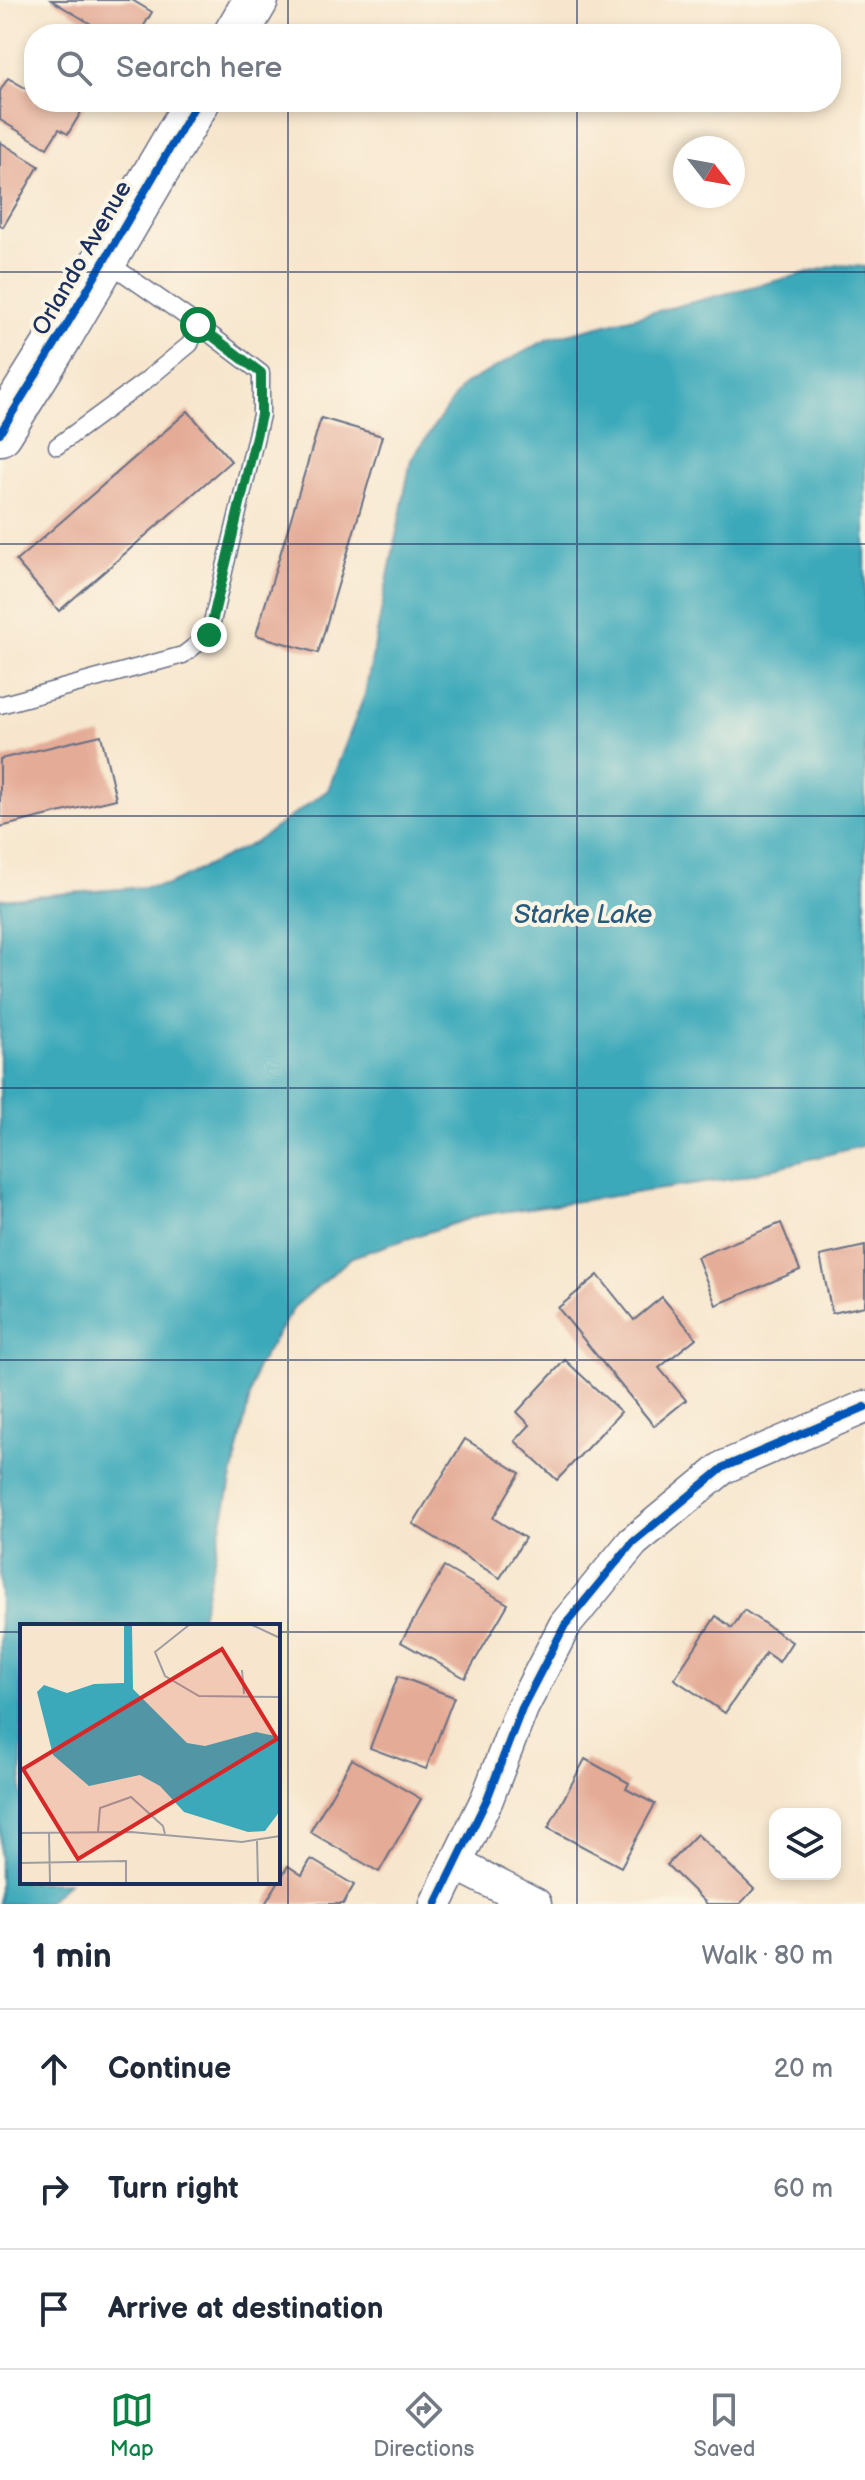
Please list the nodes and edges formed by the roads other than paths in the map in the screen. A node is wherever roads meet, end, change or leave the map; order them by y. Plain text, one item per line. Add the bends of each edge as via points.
1 (256, 0) edge
2 (242, 24) edge
3 (191, 112) edge
4 (104, 260) junction
5 (198, 325) junction
6 (0, 433) edge
7 (57, 446) dead end
8 (0, 705) edge
9 (865, 1407) edge
10 (456, 1864) junction
11 (436, 1904) edge
12 (535, 1904) edge

1 - 2 street
3 - 4 street, Orlando Avenue
4 - 5 lane
4 - 6 street, Orlando Avenue
5 - 7 lane via 190,344
5 - 8 lane via 261,373 261,415 209,635 183,655
9 - 10 street via 724,1467 633,1542 565,1625 522,1708
10 - 11 street
10 - 12 street

